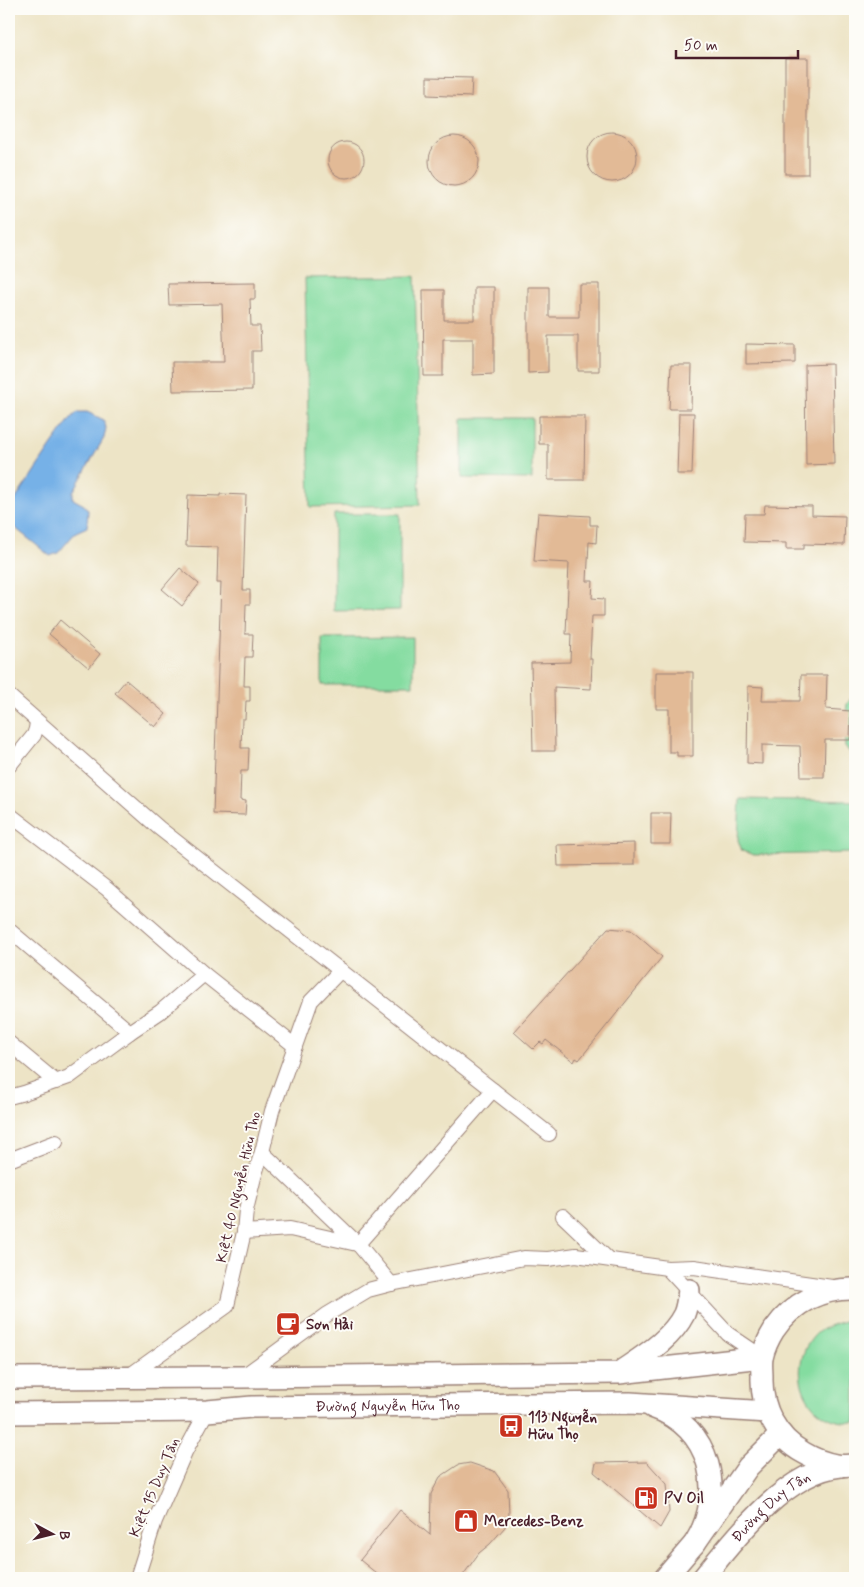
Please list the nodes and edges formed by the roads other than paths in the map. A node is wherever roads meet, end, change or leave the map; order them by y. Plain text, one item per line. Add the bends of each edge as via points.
1 (9, 696) edge
2 (37, 722) junction
3 (9, 766) edge
4 (9, 814) edge
5 (9, 930) edge
6 (341, 970) junction
7 (204, 974) junction
8 (130, 1032) junction
9 (9, 1043) edge
10 (295, 1046) junction
11 (56, 1082) junction
12 (493, 1090) junction
13 (9, 1097) edge
14 (548, 1134) dead end
15 (56, 1142) dead end
16 (262, 1152) junction
17 (9, 1160) edge
18 (563, 1216) dead end
19 (244, 1232) junction
20 (358, 1244) junction
21 (608, 1259) junction
22 (667, 1268) junction
23 (391, 1284) junction
24 (848, 1289) edge
25 (689, 1290) junction
26 (762, 1357) junction
27 (619, 1373) junction
28 (242, 1377) junction
29 (9, 1378) edge
30 (126, 1378) junction
31 (630, 1403) junction
32 (207, 1411) junction
33 (767, 1412) junction
34 (9, 1413) edge
35 (781, 1434) junction
36 (855, 1465) edge
37 (695, 1543) junction
38 (136, 1578) edge
39 (665, 1578) edge
40 (703, 1578) edge

1 - 2 street
2 - 3 street via 34,735
2 - 6 street via 159,828
4 - 7 street via 106,889
5 - 8 street
6 - 10 street, Kiệt 40 Nguyễn Hữu Thọ via 310,1001
6 - 12 street
7 - 8 street via 160,1012
7 - 10 street
8 - 11 street via 69,1077
9 - 11 street
10 - 16 street, Kiệt 40 Nguyễn Hữu Thọ via 272,1111
11 - 13 street
12 - 14 street
12 - 20 street
15 - 17 street
16 - 19 street, Kiệt 40 Nguyễn Hữu Thọ via 246,1210
16 - 20 street
18 - 21 street
19 - 20 street via 290,1230
19 - 30 street, Kiệt 40 Nguyễn Hữu Thọ via 227,1306
20 - 23 street
21 - 22 street
21 - 23 street via 576,1255 524,1258
22 - 24 street via 694,1268
22 - 25 street
23 - 28 street via 368,1290 328,1314
24 - 26 main road via 818,1294 797,1305 777,1325
25 - 26 street via 728,1334
25 - 27 main road via 685,1312 674,1330
26 - 27 main road, Đường Nguyễn Hữu Thọ
26 - 33 main road via 761,1391
27 - 28 main road, Đường Nguyễn Hữu Thọ
28 - 30 main road, Đường Nguyễn Hữu Thọ
29 - 30 main road, Đường Nguyễn Hữu Thọ
31 - 32 main road, Đường Nguyễn Hữu Thọ
31 - 33 main road, Đường Nguyễn Hữu Thọ
31 - 37 main road via 646,1405 673,1417 685,1426 702,1450 712,1492 710,1506
32 - 34 main road, Đường Nguyễn Hữu Thọ
32 - 38 street, Kiệt 15 Duy Tân via 155,1520
33 - 35 main road
35 - 36 main road via 796,1449 815,1459 836,1465
35 - 37 main road, Đường Duy Tân via 748,1467
36 - 40 main road, Đường Duy Tân via 832,1467 806,1476 791,1486 749,1524
37 - 39 main road, Đường Duy Tân

